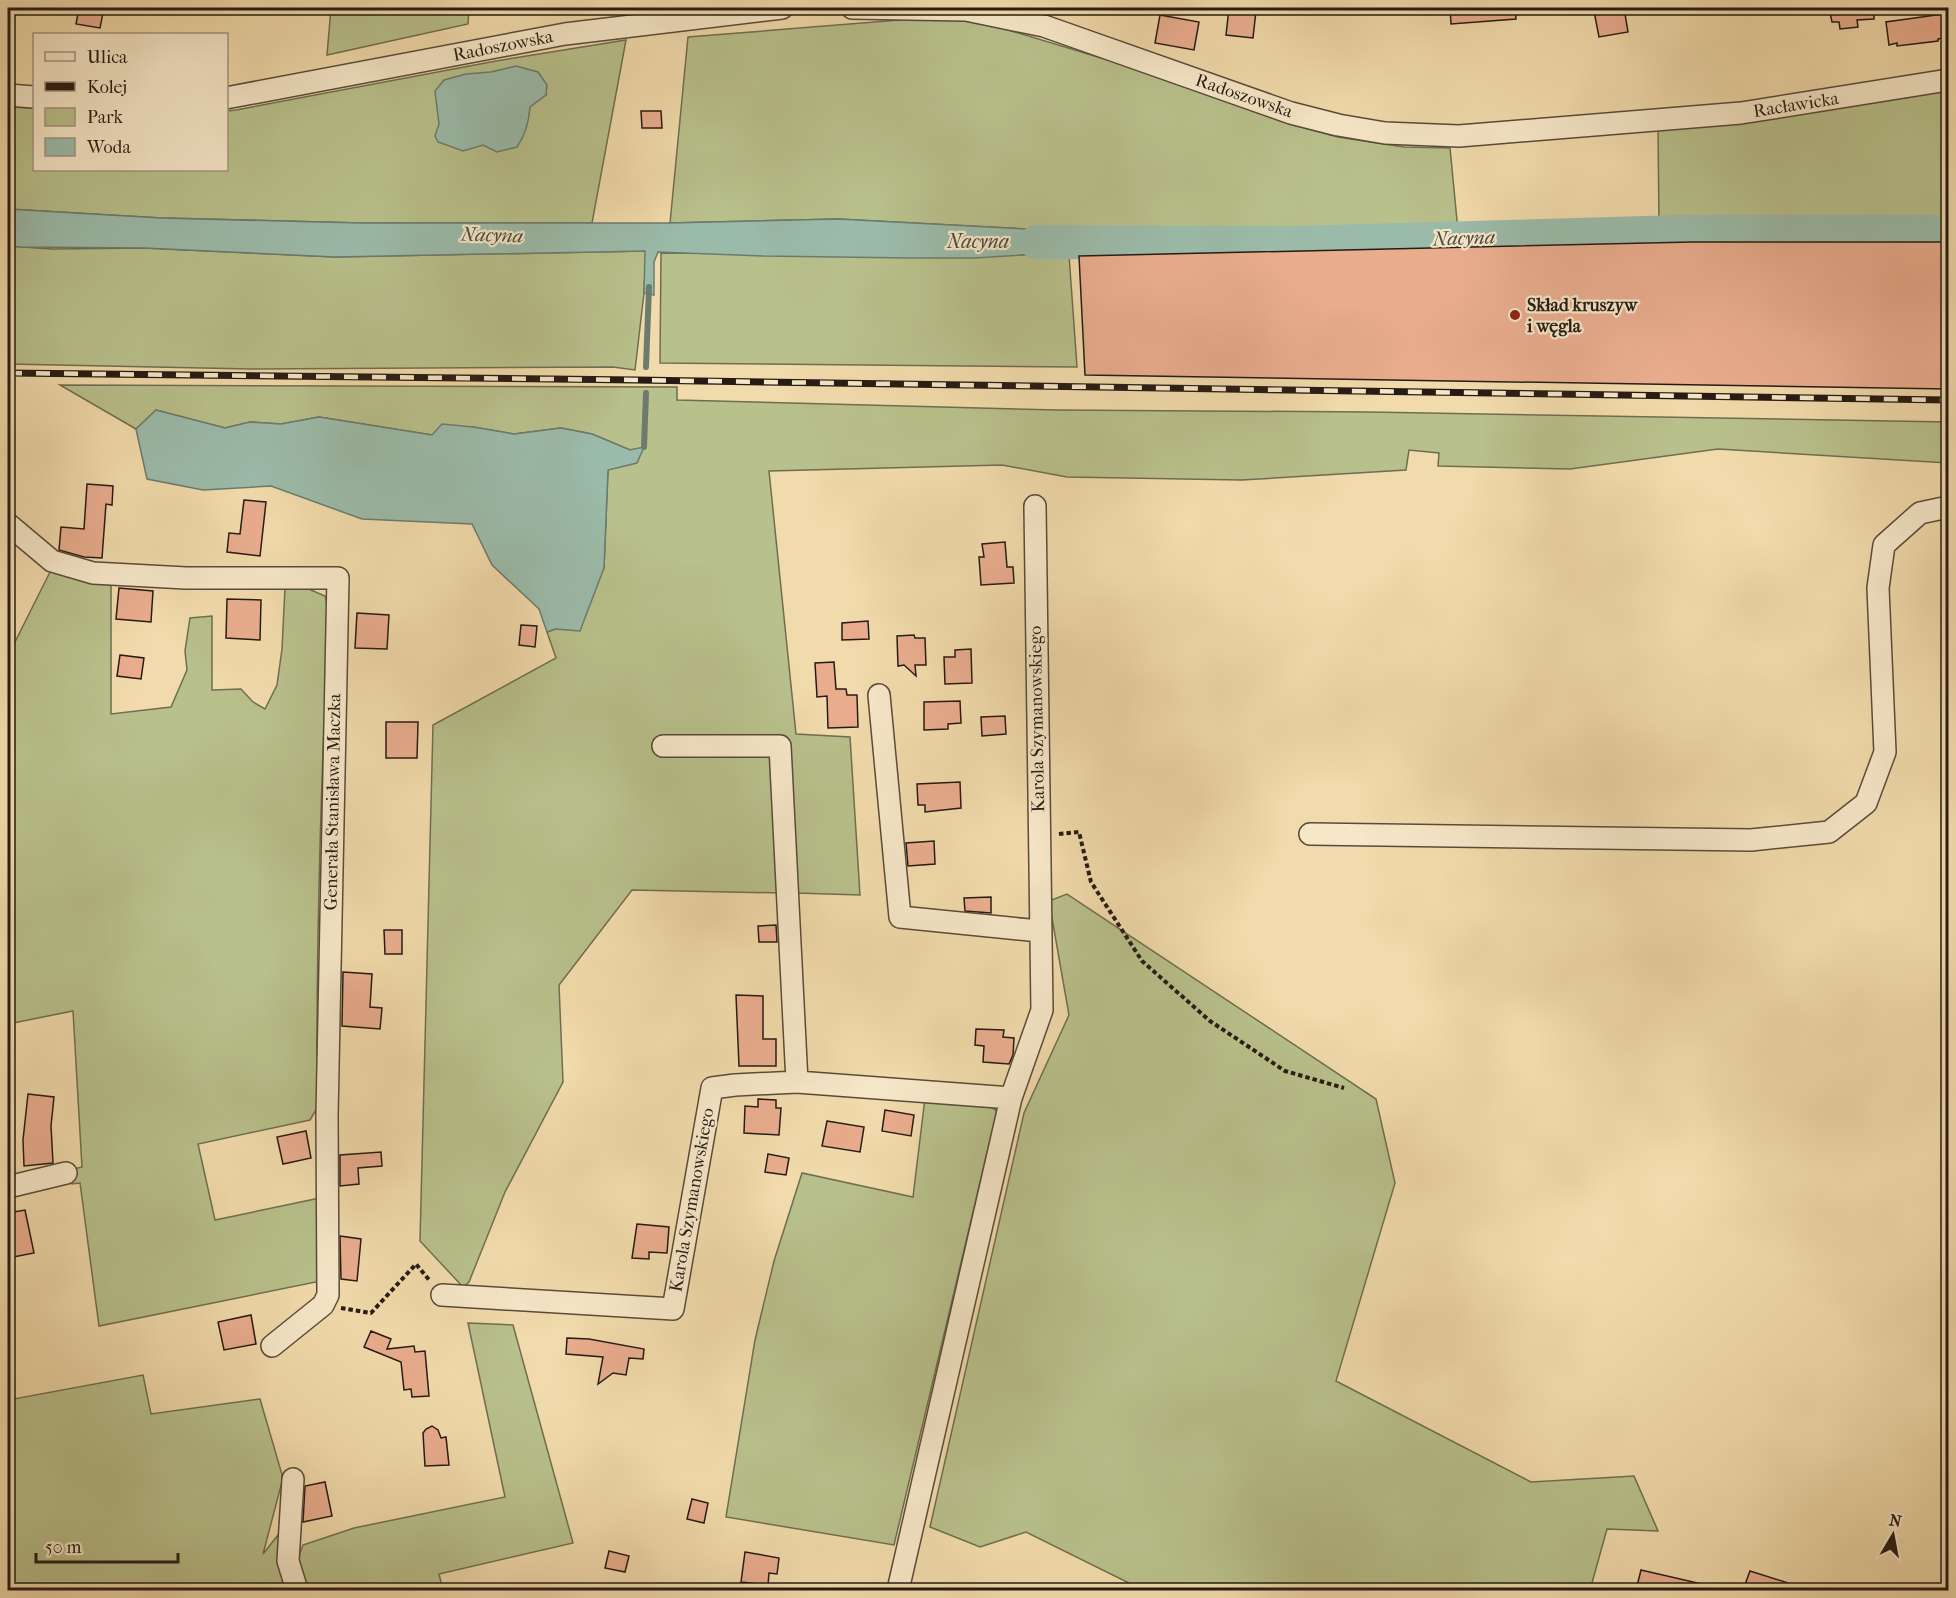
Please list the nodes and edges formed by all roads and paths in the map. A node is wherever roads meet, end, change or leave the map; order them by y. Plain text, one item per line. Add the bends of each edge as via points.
1 (782, 8) edge
2 (852, 8) edge
3 (944, 9) edge
4 (1948, 80) edge
5 (8, 95) edge
6 (33, 97) edge
7 (228, 98) edge
8 (1643, 122) joint
9 (1035, 506) dead end
10 (1948, 507) edge
11 (8, 524) edge
12 (879, 695) dead end
13 (663, 746) dead end
14 (1310, 834) dead end
15 (1038, 836) junction
16 (1039, 932) junction
17 (797, 1082) junction
18 (1344, 1088) dead end
19 (1011, 1098) junction
20 (66, 1173) dead end
21 (8, 1187) edge
22 (441, 1295) joint
23 (323, 1305) junction
24 (272, 1346) dead end
25 (293, 1479) dead end
26 (297, 1590) edge
27 (898, 1590) edge

1 - 7 street, Radoszowska via 565,34
2 - 3 street, Radoszowska
3 - 8 street, Radoszowska via 984,12 1044,26 1259,102 1355,129 1459,136
4 - 8 street, Racławicka via 1741,113
5 - 6 street
9 - 15 street, Karola Szymanowskiego
10 - 14 street via 1920,513 1884,545 1878,588 1885,752 1866,803 1829,832 1751,840
11 - 23 street, Generała Stanisława Maczka via 52,561 93,573 186,578 338,578 327,1103 328,1295
12 - 16 street via 900,916
13 - 17 street via 780,746
15 - 16 street, Karola Szymanowskiego
15 - 18 path via 1079,832 1091,882 1142,961 1210,1021 1285,1071
16 - 19 street, Karola Szymanowskiego via 1042,1010
17 - 19 street, Karola Szymanowskiego
17 - 22 street, Karola Szymanowskiego via 712,1088 672,1309
19 - 27 street, Karola Szymanowskiego
20 - 21 street
22 - 23 path via 416,1264 371,1313
23 - 24 street
25 - 26 street via 288,1561

